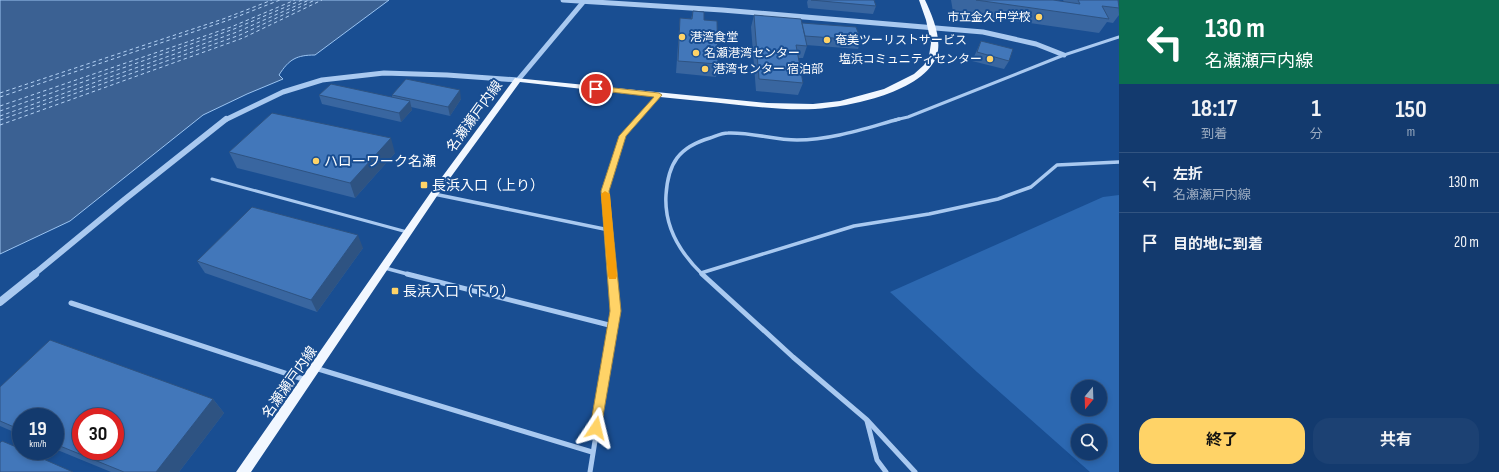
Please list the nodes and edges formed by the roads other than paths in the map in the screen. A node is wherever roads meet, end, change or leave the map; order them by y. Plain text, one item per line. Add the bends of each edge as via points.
1 (563, 0) edge
2 (922, 0) edge
3 (584, 1) edge
4 (932, 28) junction
5 (1119, 37) edge
6 (1064, 55) junction
7 (518, 80) junction
8 (659, 95) junction
9 (1119, 162) edge
10 (212, 179) dead end
11 (434, 194) junction
12 (609, 230) junction
13 (409, 232) junction
14 (384, 268) junction
15 (701, 273) junction
16 (0, 302) edge
17 (71, 303) dead end
18 (613, 326) junction
19 (315, 368) junction
20 (307, 380) junction
21 (867, 420) junction
22 (592, 452) junction
23 (243, 472) edge
24 (590, 472) edge
25 (886, 472) edge
26 (916, 472) edge

1 - 3 street
2 - 4 main road, 名瀬瀬戸内線
3 - 4 street
3 - 7 street
4 - 6 street via 1010,37
4 - 8 main road, 名瀬瀬戸内線 via 933,56 927,66 907,82 855,101 801,107
5 - 6 street
6 - 15 street via 908,117 840,135 798,140 728,133 694,143 676,156 667,178 665,207 672,233 682,253
7 - 8 main road, 名瀬瀬戸内線
7 - 11 main road, 名瀬瀬戸内線
7 - 16 street via 384,73 322,80 283,92 228,118
8 - 12 street via 623,136 605,191
9 - 15 street via 1057,164 1031,187 998,198 929,214 854,226
10 - 13 lane
11 - 12 street
11 - 13 main road, 名瀬瀬戸内線
12 - 18 street via 616,311
13 - 14 main road, 名瀬瀬戸内線
14 - 18 street
14 - 19 main road, 名瀬瀬戸内線
15 - 21 street
17 - 20 street
18 - 22 street
19 - 20 main road, 名瀬瀬戸内線
19 - 22 street
20 - 23 main road, 名瀬瀬戸内線
21 - 25 street via 878,460
21 - 26 street
22 - 24 street

